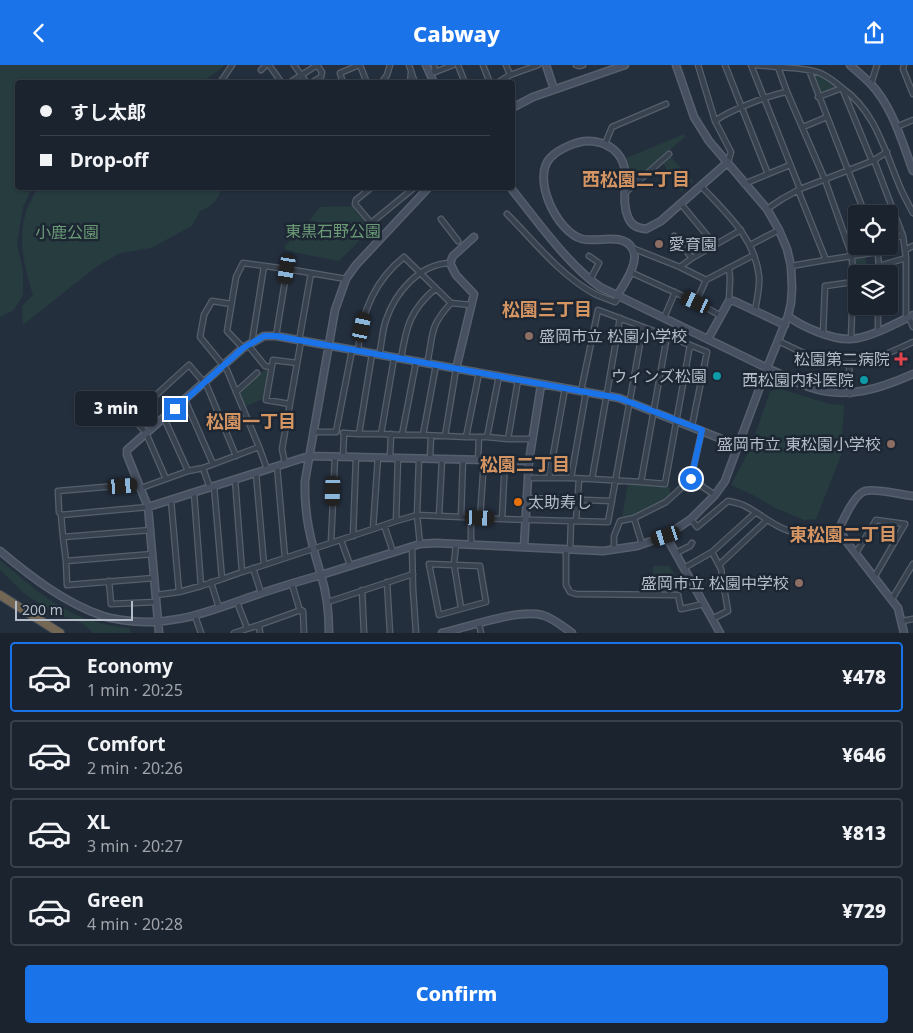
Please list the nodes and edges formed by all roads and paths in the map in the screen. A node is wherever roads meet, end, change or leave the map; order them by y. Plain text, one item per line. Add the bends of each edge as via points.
1 (232, 65) edge
2 (269, 65) edge
3 (294, 65) edge
4 (317, 65) edge
5 (359, 65) edge
6 (390, 65) edge
7 (409, 65) edge
8 (426, 65) edge
9 (434, 65) edge
10 (453, 65) edge
11 (458, 65) edge
12 (483, 65) edge
13 (506, 65) edge
14 (538, 65) edge
15 (546, 65) edge
16 (576, 65) edge
17 (583, 65) edge
18 (625, 65) edge
19 (676, 65) edge
20 (698, 65) edge
21 (725, 65) edge
22 (750, 65) edge
23 (756, 65) edge
24 (850, 65) edge
25 (877, 65) edge
26 (904, 65) edge
27 (531, 66) edge
28 (778, 67) junction
29 (262, 70) dead end
30 (808, 70) junction
31 (411, 72) junction
32 (432, 72) junction
33 (301, 75) junction
34 (510, 75) junction
35 (222, 80) edge
36 (280, 80) edge
37 (294, 80) edge
38 (306, 80) edge
39 (315, 80) edge
40 (342, 80) edge
41 (366, 80) edge
42 (383, 80) edge
43 (410, 80) edge
44 (414, 80) edge
45 (433, 80) edge
46 (464, 80) edge
47 (489, 80) edge
48 (502, 80) edge
49 (871, 84) junction
50 (842, 88) junction
51 (554, 89) junction
52 (788, 92) junction
53 (913, 94) edge
54 (818, 97) junction
55 (764, 98) junction
56 (666, 104) dead end
57 (515, 106) edge
58 (741, 108) junction
59 (827, 117) junction
60 (913, 120) edge
61 (715, 121) junction
62 (803, 127) junction
63 (896, 127) junction
64 (605, 144) junction
65 (887, 152) junction
66 (669, 154) dead end
67 (873, 161) junction
68 (728, 162) junction
69 (790, 165) junction
70 (849, 171) junction
71 (913, 171) edge
72 (768, 174) junction
73 (825, 180) junction
74 (744, 184) junction
75 (702, 187) junction
76 (369, 190) edge
77 (411, 190) edge
78 (426, 190) edge
79 (512, 190) edge
80 (799, 190) junction
81 (626, 192) junction
82 (681, 204) junction
83 (862, 205) edge
84 (767, 209) junction
85 (913, 213) edge
86 (507, 214) dead end
87 (441, 219) dead end
88 (741, 230) junction
89 (779, 230) junction
90 (674, 236) dead end
91 (903, 236) junction
92 (474, 237) dead end
93 (898, 237) edge
94 (458, 241) dead end
95 (715, 245) junction
96 (750, 245) junction
97 (913, 246) edge
98 (632, 248) junction
99 (904, 250) junction
100 (754, 255) junction
101 (858, 255) edge
102 (589, 256) dead end
103 (852, 256) junction
104 (692, 258) junction
105 (906, 258) junction
106 (826, 260) junction
107 (450, 263) junction
108 (852, 265) edge
109 (882, 265) edge
110 (264, 266) junction
111 (791, 266) junction
112 (680, 267) junction
113 (729, 268) junction
114 (287, 269) junction
115 (421, 272) junction
116 (630, 272) junction
117 (311, 273) junction
118 (346, 279) junction
119 (590, 280) junction
120 (706, 280) junction
121 (848, 283) edge
122 (436, 288) junction
123 (675, 293) junction
124 (618, 297) junction
125 (729, 301) junction
126 (696, 302) junction
127 (451, 303) junction
128 (231, 304) junction
129 (471, 305) junction
130 (755, 311) junction
131 (852, 315) edge
132 (878, 315) edge
133 (721, 316) junction
134 (788, 316) junction
135 (909, 317) edge
136 (664, 318) junction
137 (620, 319) junction
138 (785, 325) junction
139 (643, 327) junction
140 (913, 327) edge
141 (878, 331) junction
142 (823, 334) junction
143 (276, 336) junction
144 (668, 336) junction
145 (708, 339) junction
146 (851, 339) junction
147 (300, 341) junction
148 (778, 341) junction
149 (913, 342) edge
150 (248, 345) junction
151 (329, 345) junction
152 (690, 345) junction
153 (355, 350) junction
154 (372, 354) junction
155 (380, 355) junction
156 (394, 358) junction
157 (401, 359) junction
158 (416, 361) junction
159 (297, 363) junction
160 (427, 364) junction
161 (849, 364) junction
162 (224, 365) junction
163 (436, 365) junction
164 (271, 367) junction
165 (767, 367) junction
166 (456, 369) junction
167 (257, 373) dead end
168 (479, 373) junction
169 (913, 374) edge
170 (499, 376) junction
171 (518, 380) junction
172 (204, 383) junction
173 (541, 385) junction
174 (566, 388) junction
175 (236, 391) junction
176 (583, 392) junction
177 (850, 394) junction
178 (607, 396) junction
179 (185, 399) junction
180 (630, 403) junction
181 (290, 404) junction
182 (653, 411) junction
183 (164, 418) junction
184 (677, 420) junction
185 (692, 426) junction
186 (702, 430) junction
187 (313, 432) junction
188 (336, 432) junction
189 (146, 433) junction
190 (344, 433) junction
191 (359, 434) junction
192 (380, 434) junction
193 (391, 434) junction
194 (402, 435) junction
195 (422, 435) junction
196 (431, 436) junction
197 (445, 436) junction
198 (466, 437) junction
199 (479, 437) junction
200 (487, 437) junction
201 (508, 439) junction
202 (532, 439) junction
203 (739, 446) junction
204 (259, 447) junction
205 (236, 456) junction
206 (309, 456) junction
207 (335, 456) junction
208 (343, 456) junction
209 (356, 457) junction
210 (378, 457) junction
211 (390, 457) junction
212 (398, 458) junction
213 (419, 458) junction
214 (430, 459) junction
215 (442, 459) junction
216 (463, 459) junction
217 (481, 460) junction
218 (505, 460) junction
219 (528, 461) junction
220 (285, 463) junction
221 (213, 464) junction
222 (277, 466) junction
223 (203, 468) junction
224 (267, 469) junction
225 (188, 471) junction
226 (256, 473) junction
227 (528, 478) junction
228 (550, 478) junction
229 (571, 478) junction
230 (166, 479) junction
231 (236, 479) junction
232 (579, 479) junction
233 (592, 479) junction
234 (691, 479) junction
235 (615, 481) junction
236 (641, 482) junction
237 (140, 486) junction
238 (212, 487) junction
239 (194, 493) junction
240 (715, 495) junction
241 (913, 496) edge
242 (526, 498) junction
243 (171, 500) junction
244 (577, 500) junction
245 (612, 501) junction
246 (148, 507) junction
247 (755, 513) junction
248 (61, 515) junction
249 (417, 515) junction
250 (440, 515) junction
251 (461, 517) junction
252 (471, 518) junction
253 (480, 518) junction
254 (634, 518) junction
255 (502, 519) junction
256 (691, 519) junction
257 (525, 520) junction
258 (396, 521) junction
259 (574, 521) junction
260 (767, 521) junction
261 (608, 522) junction
262 (384, 525) junction
263 (618, 525) junction
264 (840, 527) junction
265 (373, 529) junction
266 (151, 530) junction
267 (353, 536) junction
268 (666, 536) junction
269 (63, 537) junction
270 (341, 540) junction
271 (331, 543) junction
272 (692, 543) dead end
273 (420, 544) junction
274 (456, 544) junction
275 (642, 544) junction
276 (471, 545) junction
277 (412, 546) junction
278 (524, 547) junction
279 (312, 548) junction
280 (568, 550) junction
281 (614, 550) junction
282 (0, 551) edge
283 (393, 552) junction
284 (676, 553) junction
285 (712, 553) junction
286 (856, 553) junction
287 (153, 554) junction
288 (285, 558) junction
289 (66, 561) junction
290 (454, 564) junction
291 (913, 564) edge
292 (264, 565) junction
293 (350, 565) junction
294 (719, 565) junction
295 (253, 568) junction
296 (684, 568) junction
297 (242, 572) junction
298 (412, 574) junction
299 (321, 575) junction
300 (875, 576) junction
301 (154, 578) junction
302 (222, 579) junction
303 (109, 581) junction
304 (211, 582) junction
305 (387, 582) junction
306 (292, 584) junction
307 (201, 586) junction
308 (362, 590) junction
309 (179, 592) junction
310 (261, 593) junction
311 (0, 595) edge
312 (156, 598) junction
313 (892, 599) junction
314 (328, 601) junction
315 (237, 602) junction
316 (704, 604) junction
317 (219, 608) junction
318 (461, 608) junction
319 (300, 611) junction
320 (195, 616) junction
321 (712, 619) junction
322 (913, 619) edge
323 (158, 621) junction
324 (902, 621) junction
325 (479, 624) junction
326 (259, 625) junction
327 (247, 629) junction
328 (458, 631) edge
329 (60, 633) edge
330 (159, 633) edge
331 (201, 633) edge
332 (234, 633) edge
333 (260, 633) edge
334 (304, 633) edge
335 (329, 633) edge
336 (364, 633) edge
337 (390, 633) edge
338 (416, 633) edge
339 (442, 633) edge
340 (481, 633) edge
341 (572, 633) edge
342 (720, 633) edge
343 (904, 633) edge

1 - 35 street
2 - 29 street
2 - 36 street
3 - 33 street
4 - 33 street
4 - 39 street via 322,72 321,77
5 - 40 street via 340,73
5 - 41 street
6 - 42 street
7 - 31 street
8 - 32 street
9 - 32 street
10 - 32 street
11 - 46 street
12 - 47 street
13 - 34 street
14 - 27 street
15 - 51 street
16 - 17 street
18 - 51 street
19 - 68 street via 694,117
20 - 61 street
21 - 58 street
22 - 55 street
23 - 28 street
24 - 49 street
25 - 49 street
26 - 53 street
27 - 34 street
28 - 30 street
28 - 52 street
30 - 50 street via 828,77
30 - 54 street
31 - 43 street
31 - 44 street
32 - 45 street
33 - 37 street
33 - 38 street
34 - 48 street
49 - 63 street
50 - 54 street
50 - 65 street via 874,123
50 - 67 street
51 - 57 street
52 - 55 street
52 - 62 street
54 - 59 street
55 - 58 street
55 - 69 street
56 - 64 street via 612,127
58 - 61 street
58 - 72 street
59 - 62 street
59 - 70 street
60 - 63 street
61 - 68 street via 731,152
62 - 73 street
63 - 71 street
64 - 81 street via 617,153 624,164
64 - 98 street via 584,141 556,153 543,172 544,191 573,235 589,240 620,239
65 - 67 street
65 - 85 street via 898,185
66 - 81 street
67 - 70 street
67 - 91 street
68 - 74 street
68 - 75 street
69 - 72 street
69 - 80 street
70 - 73 street
70 - 83 street
72 - 74 street
73 - 80 street
73 - 103 street
74 - 84 street
75 - 82 street
75 - 88 street
76 - 77 street via 355,204 371,223
78 - 118 street
79 - 119 street
80 - 84 street
80 - 106 street
81 - 82 street via 628,217 639,228 653,226
82 - 95 street
84 - 89 street
86 - 124 street via 555,265 575,281 594,294 615,302
87 - 94 street
88 - 95 street
88 - 96 street
89 - 96 street
89 - 111 street
90 - 104 street
91 - 93 street
91 - 99 street
92 - 107 street via 453,256
95 - 104 street
96 - 100 street
97 - 99 street
98 - 112 street
98 - 116 street via 635,259
99 - 105 street
100 - 113 street
100 - 130 street via 760,278
101 - 103 street
102 - 119 street via 599,263
103 - 106 street
103 - 108 street
104 - 112 street
105 - 109 street
105 - 135 street
106 - 111 street
107 - 115 street
107 - 129 street via 456,275 474,294
110 - 114 street
110 - 128 street via 243,263 236,277
110 - 150 street
111 - 134 street
112 - 120 street
113 - 120 street
113 - 125 street
114 - 117 street
114 - 143 street
115 - 122 street
115 - 153 street via 404,257 380,281 369,300
115 - 155 street via 391,306
116 - 123 street
116 - 124 street
117 - 118 street
117 - 147 street
118 - 151 street via 335,310
119 - 124 street
120 - 126 street
121 - 142 street via 825,286
122 - 127 street
122 - 157 street via 410,320
123 - 126 street
123 - 136 street
124 - 136 street
125 - 130 street
125 - 133 street
126 - 133 street
127 - 129 street
127 - 160 street via 434,325
128 - 150 street via 227,331
128 - 162 street via 212,301 204,315 200,337
129 - 166 street
130 - 138 street
131 - 146 street
132 - 141 street
133 - 145 street
134 - 138 street
134 - 142 street
135 - 140 street
135 - 141 street
136 - 145 street
137 - 139 street
137 - 176 street via 598,310
137 - 178 street
138 - 148 street
139 - 144 street
139 - 180 street
141 - 146 street
142 - 146 street
143 - 147 street
143 - 150 street via 264,336
144 - 152 street
144 - 182 street
145 - 165 street
147 - 151 street
147 - 159 street
148 - 161 street via 829,363
148 - 165 street
149 - 161 street via 880,357
150 - 162 street
150 - 164 street via 264,366
151 - 153 street
151 - 187 street
152 - 184 street
152 - 185 street via 706,352
153 - 154 street
153 - 188 street
154 - 155 street
154 - 191 street
155 - 156 street
156 - 157 street
156 - 192 street
157 - 158 street
158 - 160 street
158 - 194 street
159 - 164 street via 273,359
159 - 181 street
160 - 163 street
161 - 177 street
162 - 172 street
162 - 175 street
163 - 166 street
163 - 195 street
164 - 181 street via 266,400
165 - 177 street via 810,387
165 - 203 street
166 - 168 street
166 - 197 street
167 - 175 street
168 - 170 street
168 - 198 street
169 - 177 street via 882,387
170 - 171 street
170 - 200 street
171 - 173 street
171 - 201 street
172 - 179 street
172 - 189 street via 189,365 132,417
172 - 205 street
173 - 174 street
173 - 202 street
174 - 176 street
174 - 228 street
175 - 204 street
176 - 178 street
176 - 229 street
178 - 180 street
178 - 233 street
179 - 183 street
179 - 221 street
180 - 182 street
180 - 235 street
181 - 220 street via 282,449
182 - 184 street
182 - 236 street
183 - 189 street
183 - 225 street
184 - 185 street
184 - 236 street via 665,484
185 - 186 street
186 - 203 street
186 - 234 street
187 - 188 street
187 - 206 street
188 - 190 street
189 - 230 street
189 - 237 street via 126,451
190 - 191 street
190 - 208 street
191 - 192 street
192 - 193 street
193 - 194 street
193 - 211 street
194 - 195 street
195 - 196 street
196 - 197 street
196 - 214 street
197 - 198 street
198 - 199 street
199 - 200 street
199 - 217 street
200 - 201 street
201 - 202 street
202 - 219 street
203 - 240 street via 725,481
204 - 205 street
204 - 224 street
205 - 221 street
206 - 207 street
206 - 220 street
206 - 279 street via 305,504
207 - 208 street
207 - 271 street
208 - 209 street
209 - 210 street
209 - 267 street
210 - 211 street
210 - 265 street
211 - 212 street
212 - 213 street
212 - 258 street
213 - 214 street
213 - 249 street
214 - 215 street
215 - 216 street
215 - 250 street
216 - 217 street
216 - 251 street
217 - 218 street
217 - 253 street
218 - 219 street
218 - 255 street
219 - 227 street
220 - 222 street
221 - 223 street
222 - 224 street
222 - 288 street
223 - 225 street
223 - 238 street
224 - 226 street
225 - 230 street
226 - 231 street
226 - 292 street
227 - 228 street
227 - 242 street
228 - 229 street
229 - 232 street
230 - 237 street
231 - 238 street
231 - 297 street
232 - 233 street
232 - 244 street
233 - 235 street
234 - 240 street
234 - 254 street via 666,502
235 - 236 street
235 - 245 street
237 - 246 street
237 - 248 street via 58,491
238 - 239 street
238 - 302 street
239 - 243 street
239 - 307 street
240 - 256 street
241 - 264 street via 862,492
242 - 244 street
242 - 257 street
243 - 246 street
243 - 309 street
244 - 245 street
244 - 259 street
245 - 261 street
246 - 248 street
246 - 266 street
247 - 256 street via 728,501 697,527
247 - 260 street
247 - 285 street
248 - 269 street
249 - 250 street
249 - 258 street
249 - 273 street
250 - 251 street
251 - 252 street
252 - 253 street
252 - 276 street
253 - 255 street
254 - 263 street via 620,521
254 - 275 street
255 - 257 street
256 - 268 street
257 - 259 street
257 - 278 street
258 - 262 street
259 - 261 street
259 - 280 street
260 - 264 street via 799,533
260 - 294 street
261 - 263 street
262 - 265 street
262 - 283 street
263 - 281 street
264 - 286 street
265 - 267 street
266 - 269 street
266 - 287 street
267 - 270 street
268 - 275 street
268 - 284 street
269 - 289 street
270 - 271 street
270 - 293 street
271 - 279 street
272 - 284 street
273 - 274 street
273 - 277 street
274 - 276 street
274 - 290 street
275 - 281 street
276 - 278 street
277 - 283 street
277 - 298 street
278 - 280 street
279 - 288 street
279 - 299 street
280 - 281 street
280 - 316 street via 566,585 570,592 678,595 681,609
282 - 323 street via 24,571 74,603 104,617
283 - 293 street
284 - 296 street
285 - 294 street
285 - 296 street
286 - 300 street
286 - 300 street via 876,520 905,525
287 - 289 street
287 - 301 street
288 - 292 street
289 - 303 street via 67,585
290 - 318 street
290 - 318 street via 480,566 486,602
290 - 318 street via 429,564 438,615
291 - 313 street
292 - 295 street
293 - 299 street
294 - 321 street via 728,611
295 - 297 street
295 - 310 street
296 - 316 street
297 - 302 street
298 - 305 street
298 - 338 street
299 - 306 street
299 - 314 street
300 - 313 street
301 - 303 street
301 - 312 street
302 - 304 street
303 - 312 street via 111,604
304 - 307 street
304 - 317 street
305 - 308 street
305 - 337 street
306 - 310 street
306 - 319 street
307 - 309 street
308 - 314 street
308 - 336 street
309 - 312 street
310 - 315 street
311 - 329 highway
312 - 323 street
313 - 324 street
314 - 335 street
315 - 317 street
315 - 327 street
316 - 321 street
317 - 320 street
319 - 326 street
319 - 334 street via 303,611
320 - 323 street
320 - 331 street
321 - 342 street
322 - 324 street
323 - 330 street
324 - 343 street
325 - 328 street
325 - 340 street
325 - 341 street via 515,615 541,615
326 - 327 street
326 - 333 street
327 - 332 street
328 - 339 street

